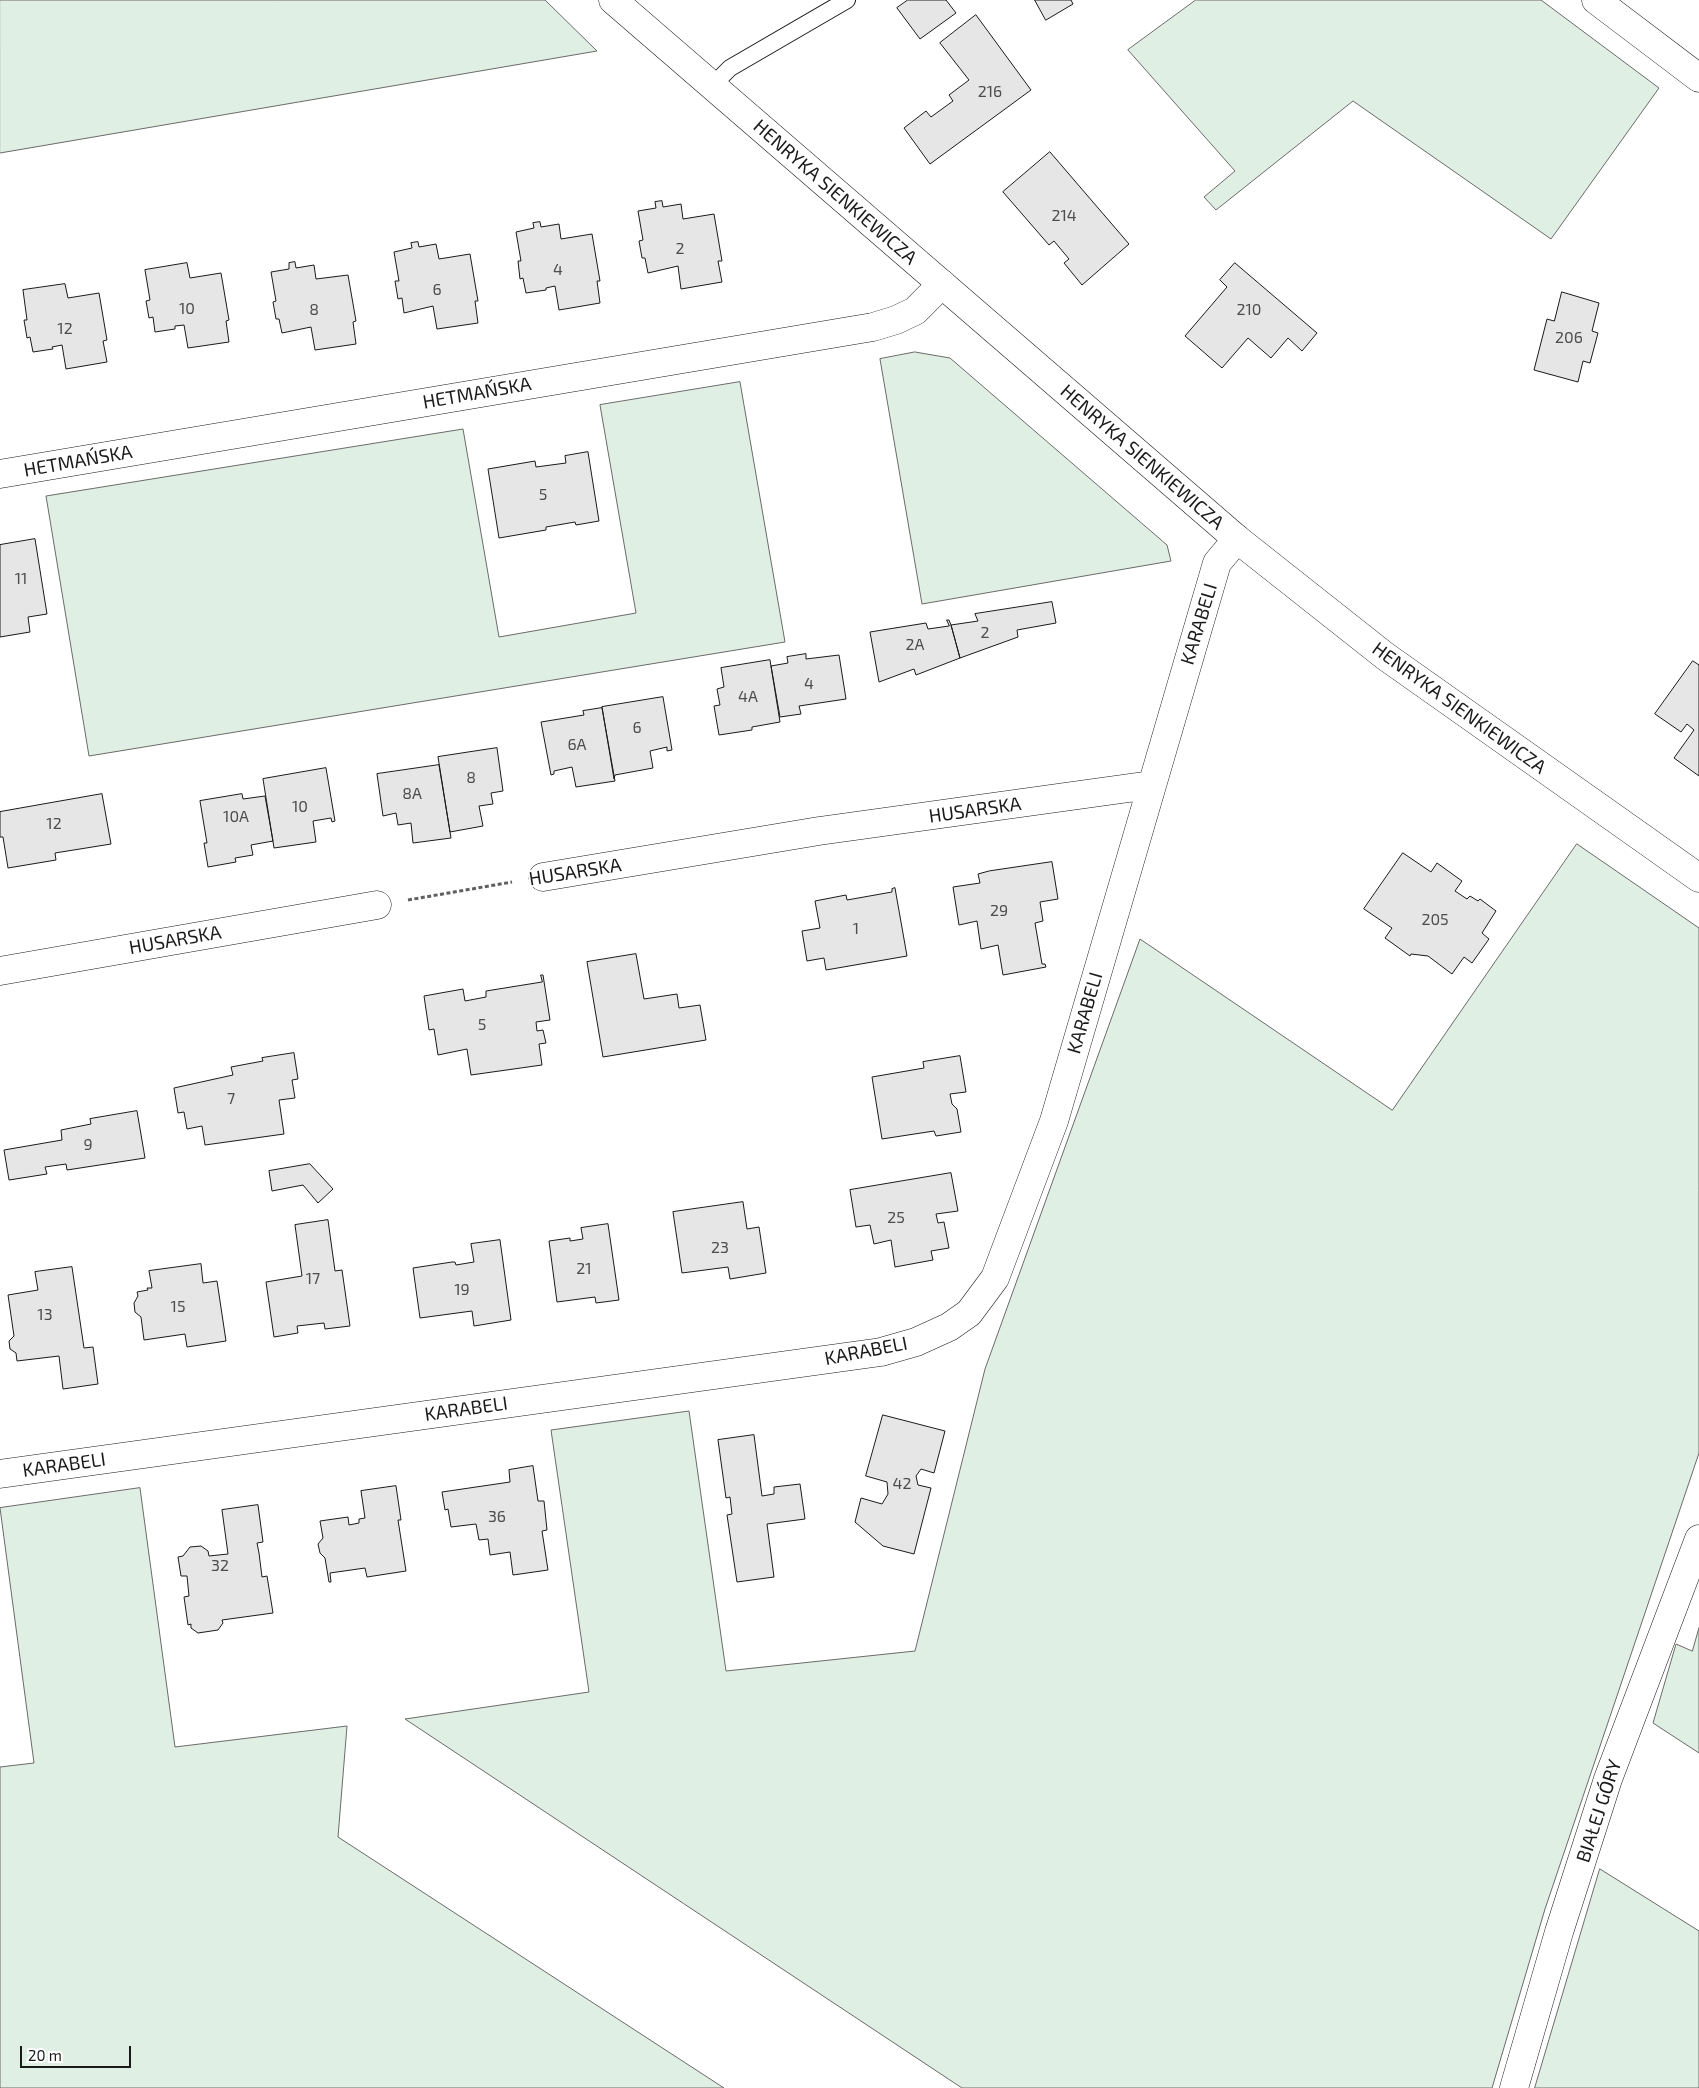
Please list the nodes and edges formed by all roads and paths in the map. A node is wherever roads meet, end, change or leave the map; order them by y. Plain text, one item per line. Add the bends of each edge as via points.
1 (613, 0) edge
2 (847, 0) edge
3 (1596, 0) edge
4 (1699, 78) edge
5 (712, 86) junction
6 (942, 284) junction
7 (0, 474) edge
8 (1237, 539) junction
9 (1151, 786) junction
10 (543, 877) joint
11 (1699, 878) edge
12 (378, 905) joint
13 (0, 971) edge
14 (0, 1474) edge
15 (1699, 1539) edge
16 (1514, 2088) edge

1 - 5 street, HENRYKA SIENKIEWICZA
2 - 5 lane via 730,68
3 - 4 street
5 - 6 street, HENRYKA SIENKIEWICZA
6 - 7 street, HETMAŃSKA via 915,311 873,326
6 - 8 street, HENRYKA SIENKIEWICZA
8 - 9 street, KARABELI via 1217,563
8 - 11 street, HENRYKA SIENKIEWICZA via 1385,656
9 - 10 street, HUSARSKA via 819,832
9 - 14 street, KARABELI via 1054,1121 995,1278 969,1313 949,1327 916,1342 881,1352
10 - 12 path, HUSARSKA
12 - 13 street, HUSARSKA
15 - 16 street, BIAŁEJ GÓRY via 1608,1779

